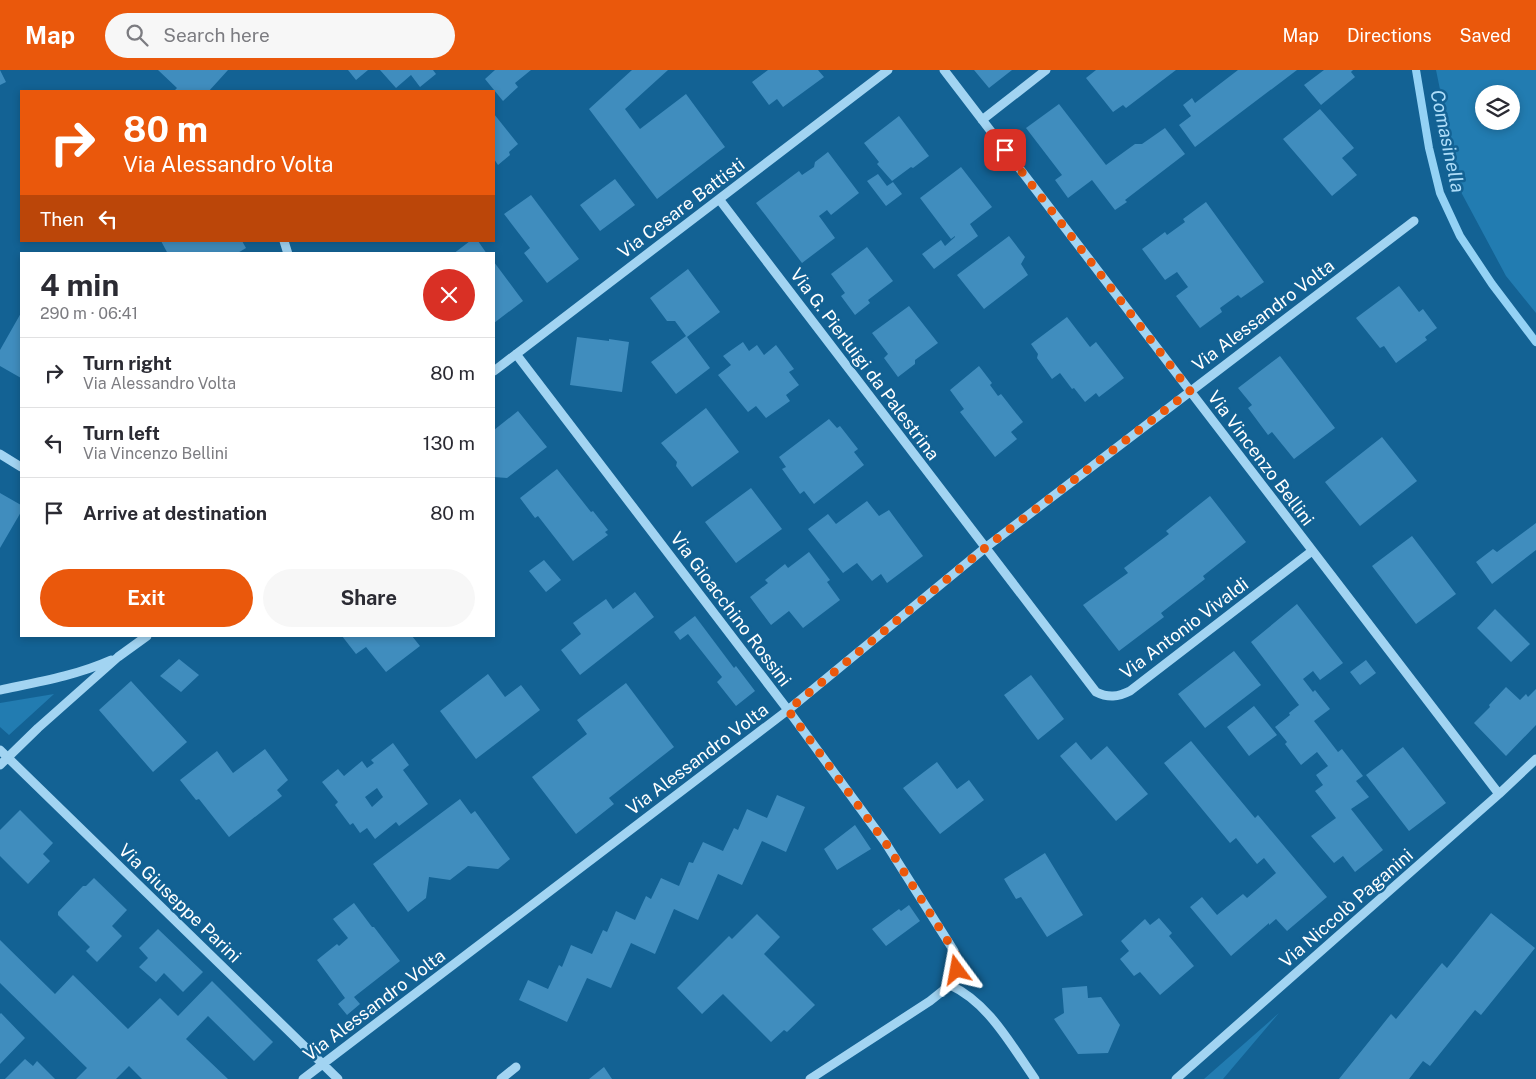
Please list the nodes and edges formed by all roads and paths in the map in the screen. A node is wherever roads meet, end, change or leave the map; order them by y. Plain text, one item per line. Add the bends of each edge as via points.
1 (888, 70) edge
2 (944, 70) edge
3 (1046, 70) edge
4 (982, 120) junction
5 (719, 199) junction
6 (1414, 221) dead end
7 (516, 354) junction
8 (495, 370) edge
9 (1190, 391) junction
10 (0, 454) edge
11 (20, 466) edge
12 (985, 548) junction
13 (1312, 551) junction
14 (146, 637) edge
15 (118, 657) junction
16 (0, 690) edge
17 (788, 710) junction
18 (0, 750) edge
19 (8, 757) junction
20 (1536, 759) edge
21 (0, 765) edge
22 (1499, 794) junction
23 (950, 985) junction
24 (323, 1064) junction
25 (516, 1067) dead end
26 (303, 1079) edge
27 (338, 1079) edge
28 (501, 1079) edge
29 (810, 1079) edge
30 (1035, 1079) edge
31 (1176, 1079) edge

1 - 5 street, Via Cesare Battisti
2 - 4 street, Via Vincenzo Bellini
3 - 4 street
4 - 9 street, Via Vincenzo Bellini
5 - 7 street, Via Cesare Battisti
5 - 12 street, Via G. Pierluigi da Palestrina
6 - 9 street, Via Alessandro Volta
7 - 8 street, Via Cesare Battisti
7 - 17 street, Via Gioacchino Rossini
9 - 12 street, Via Alessandro Volta
9 - 13 street, Via Vincenzo Bellini
10 - 11 street
12 - 13 street, Via Antonio Vivaldi via 1090,686 1096,692 1109,696 1130,691
12 - 17 street, Via Alessandro Volta
13 - 22 street, Via Vincenzo Bellini
14 - 15 street
15 - 16 street via 88,670
15 - 19 street
17 - 23 street, Via Gioacchino Rossini via 885,842 954,951 958,960 957,970
17 - 24 street, Via Alessandro Volta
18 - 19 street, Via Giuseppe Parini
19 - 21 street
19 - 24 street, Via Giuseppe Parini
20 - 22 street, Via Niccolò Paganini
22 - 31 street, Via Niccolò Paganini
23 - 29 street
23 - 30 street via 967,994 987,1013
24 - 26 street, Via Alessandro Volta
24 - 27 street, Via Giuseppe Parini
25 - 28 street

